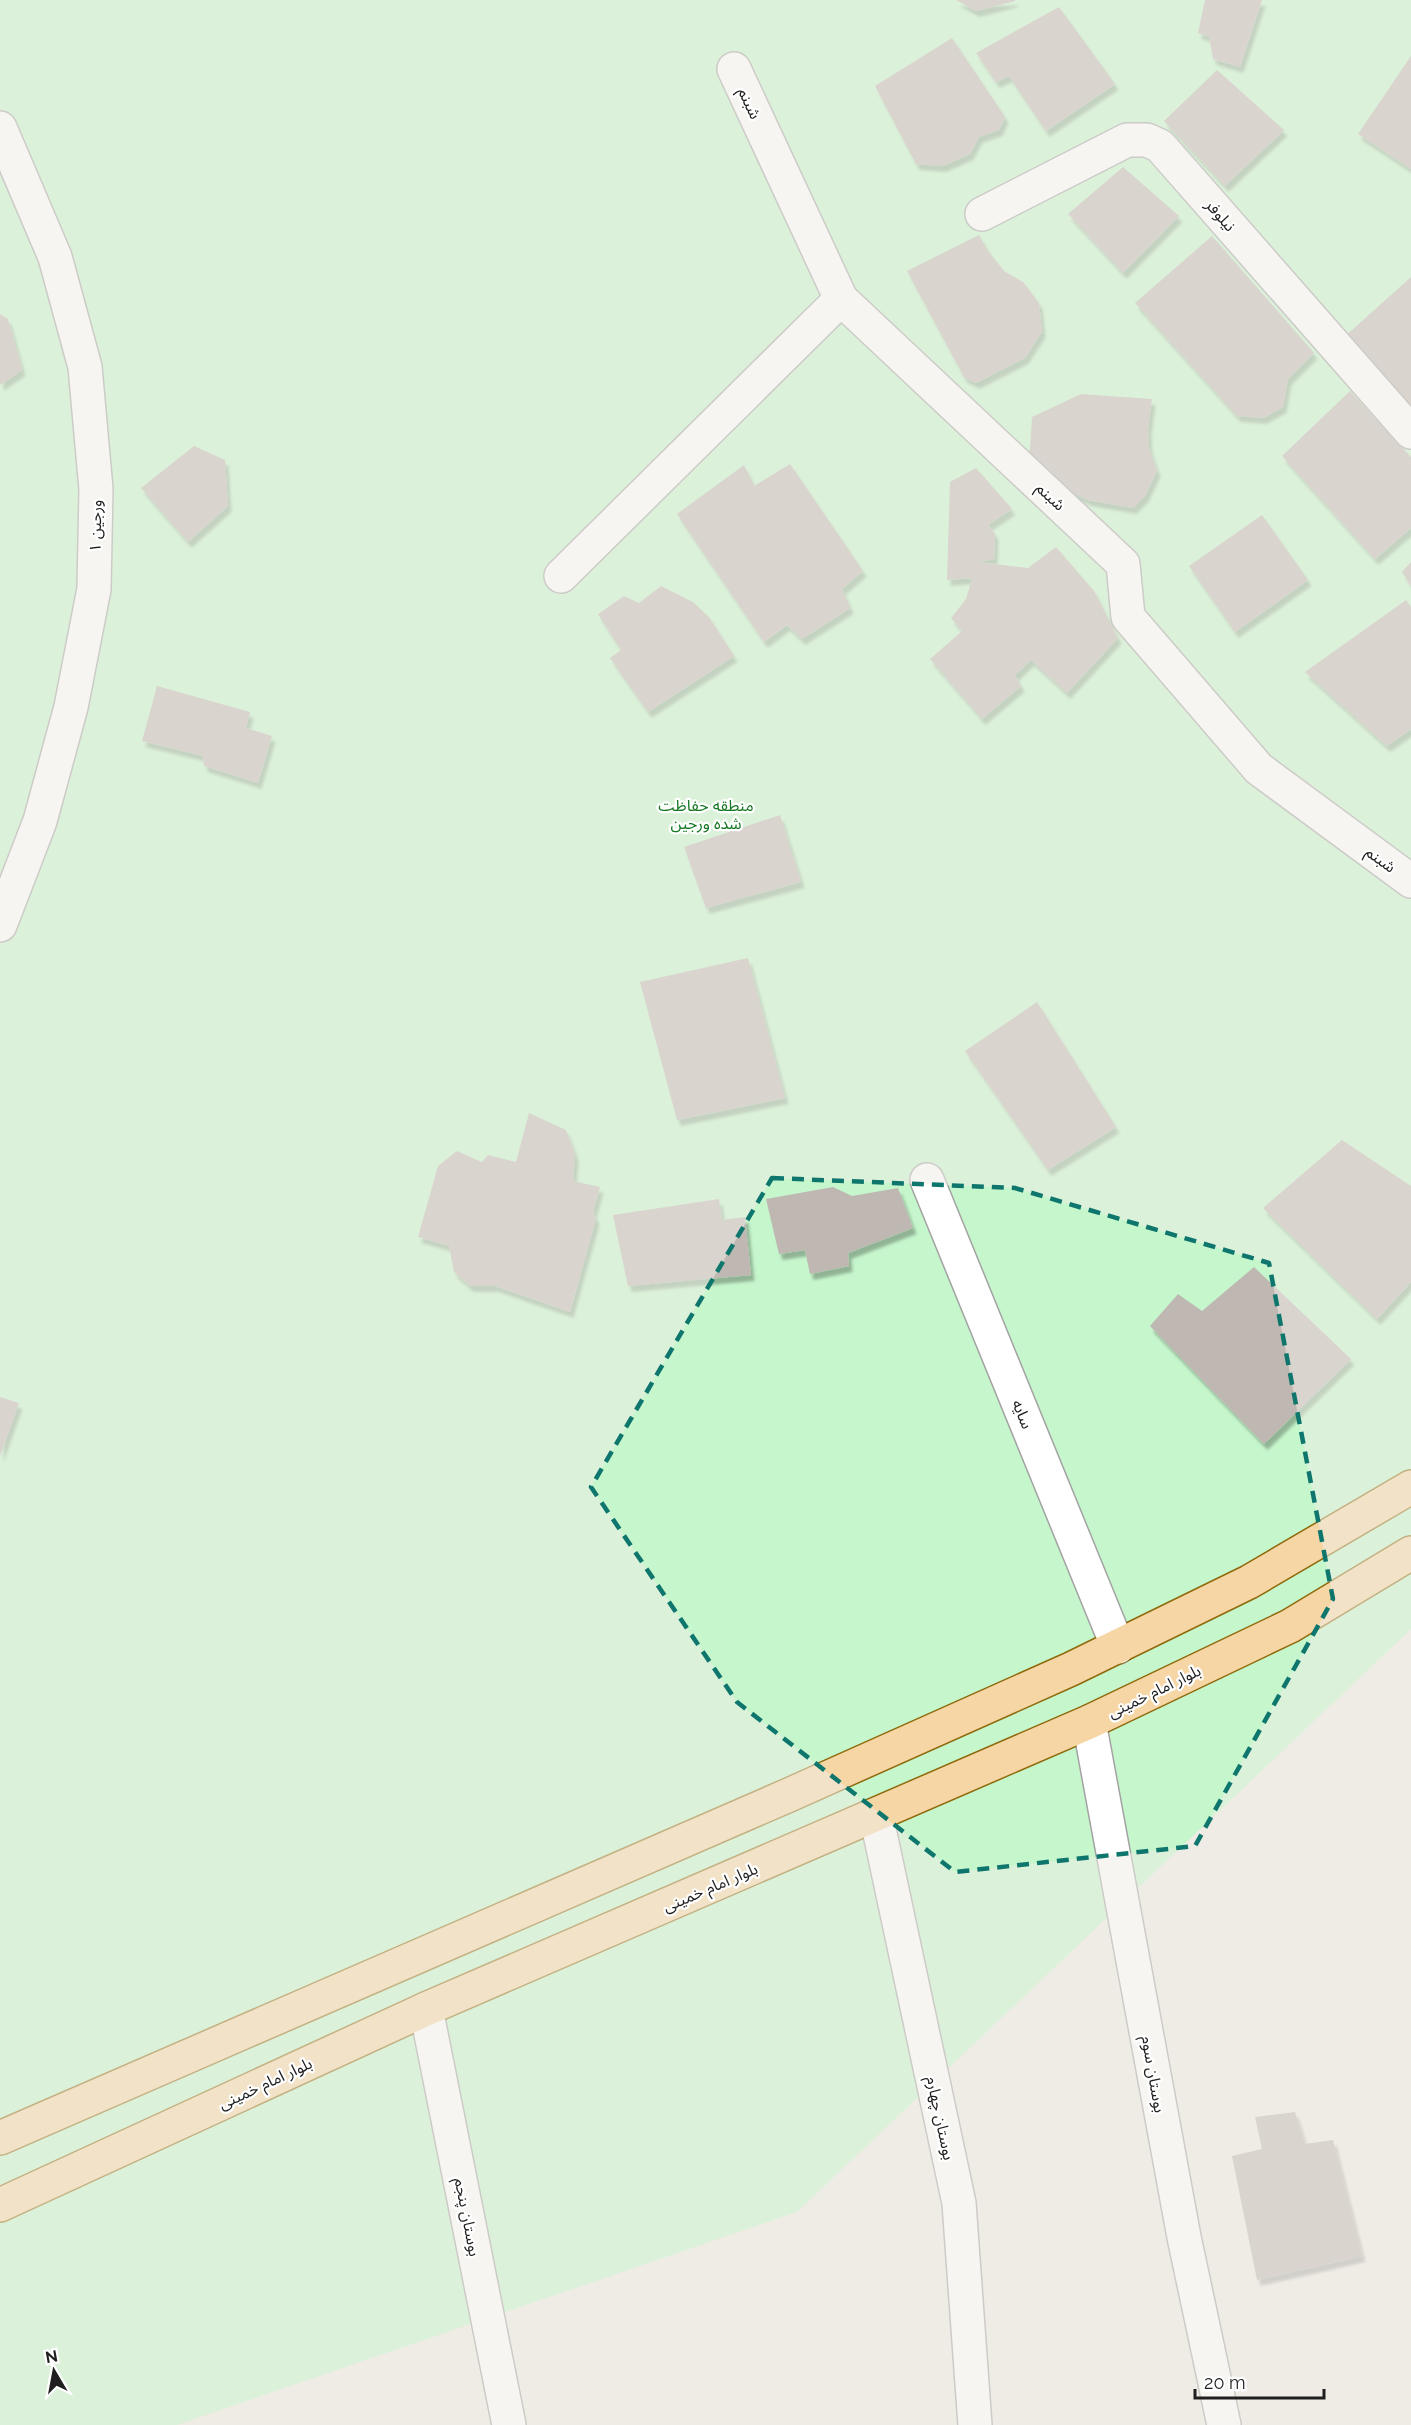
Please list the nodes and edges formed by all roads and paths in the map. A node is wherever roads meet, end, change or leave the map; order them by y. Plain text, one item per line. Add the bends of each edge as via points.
1 (734, 69) dead end
2 (0, 128) edge
3 (982, 214) dead end
4 (841, 299) junction
5 (1411, 432) edge
6 (561, 576) dead end
7 (1411, 881) edge
8 (0, 925) edge
9 (927, 1180) dead end
10 (1411, 1487) edge
11 (1411, 1552) edge
12 (1119, 1647) junction
13 (1089, 1722) junction
14 (876, 1815) junction
15 (426, 2009) junction
16 (0, 2138) edge
17 (0, 2205) edge
18 (509, 2425) edge
19 (975, 2425) edge
20 (1224, 2425) edge

1 - 4 street, شبنم
2 - 8 street, ورجین ۱ via 55,257 85,367 96,489 94,589 71,707 40,820
3 - 5 street, نیلوفر via 1127,140 1147,140 1160,146
4 - 6 street
4 - 7 street, شبنم via 1123,564 1128,616 1259,769
9 - 12 street, سایه
10 - 12 main road via 1249,1582
11 - 13 main road, بلوار امام خمینی via 1290,1626
12 - 16 main road
13 - 14 main road, بلوار امام خمینی
13 - 20 street, بوستان سوم via 1184,2237
14 - 15 main road, بلوار امام خمینی
14 - 19 street, بوستان چهارم via 959,2203
15 - 17 main road, بلوار امام خمینی
15 - 18 street, بوستان پنجم

